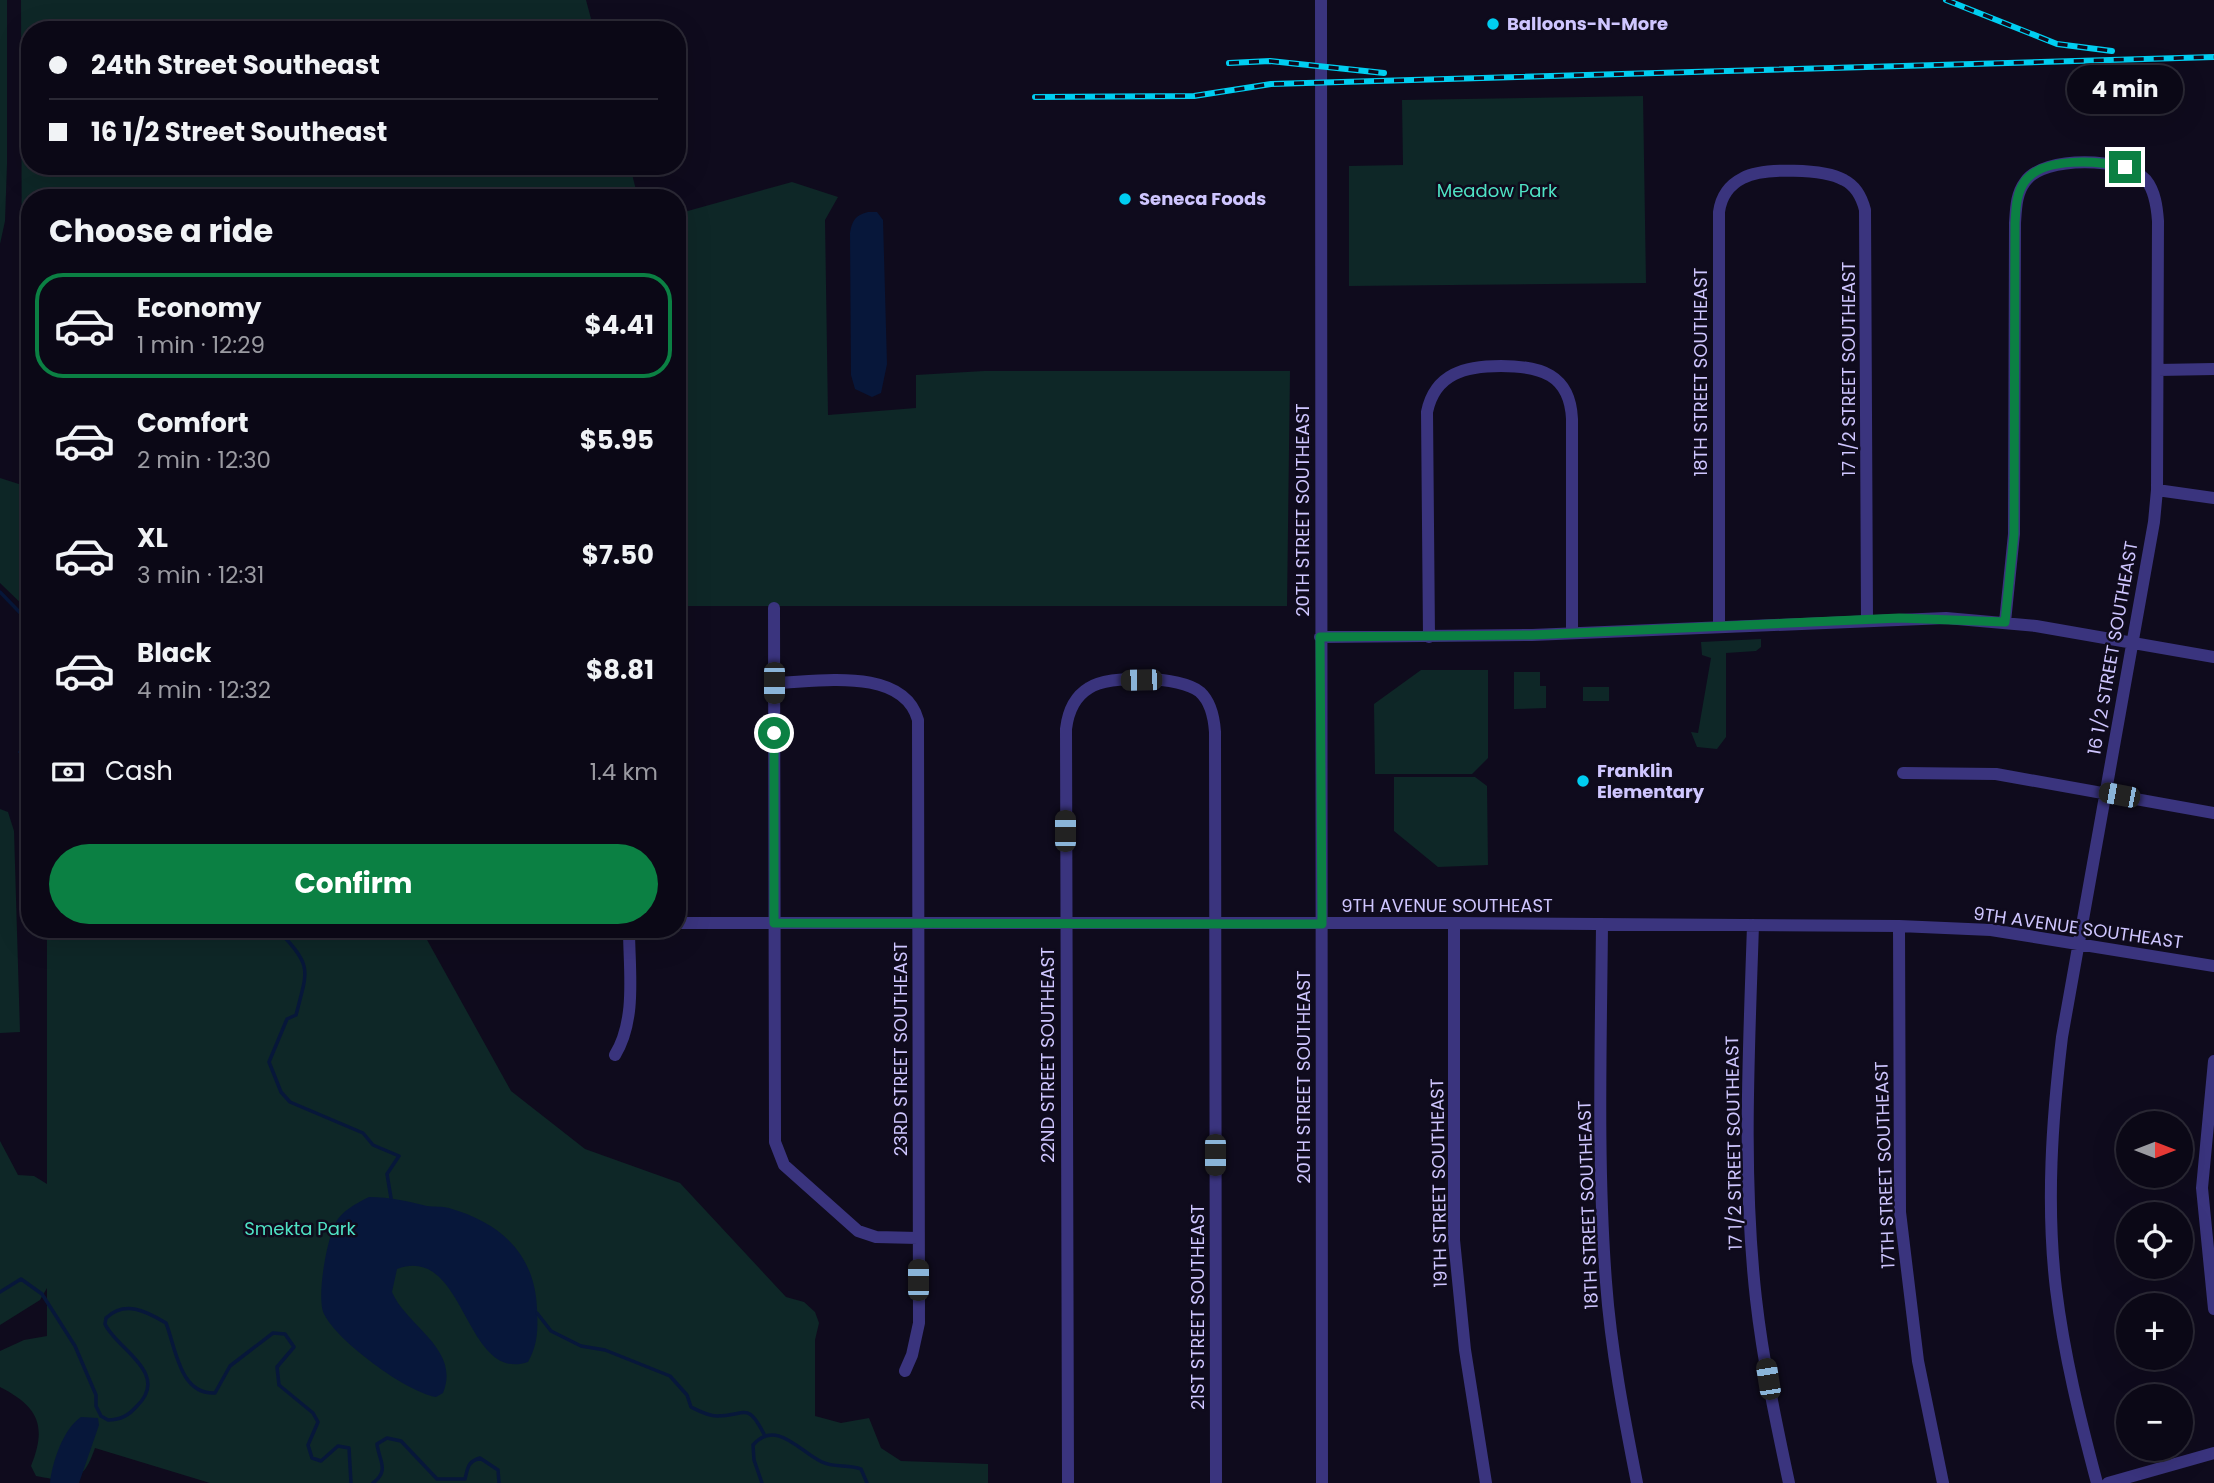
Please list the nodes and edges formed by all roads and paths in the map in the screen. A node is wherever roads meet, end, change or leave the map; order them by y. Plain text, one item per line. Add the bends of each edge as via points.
1 (1321, 0) edge
2 (1791, 172) joint
3 (2214, 369) edge
4 (2158, 370) junction
5 (2157, 490) junction
6 (2214, 498) edge
7 (774, 608) dead end
8 (1867, 619) junction
9 (2005, 622) junction
10 (1719, 626) junction
11 (1572, 633) junction
12 (1320, 637) junction
13 (1429, 637) junction
14 (2133, 642) junction
15 (2214, 657) edge
16 (1141, 680) joint
17 (774, 683) junction
18 (1903, 773) dead end
19 (2105, 793) junction
20 (2214, 813) edge
21 (1065, 922) junction
22 (686, 923) edge
23 (774, 923) junction
24 (918, 923) junction
25 (1454, 923) junction
26 (1215, 924) junction
27 (1322, 924) junction
28 (1602, 924) junction
29 (1753, 925) junction
30 (1899, 926) junction
31 (629, 938) edge
32 (2078, 944) junction
33 (2214, 966) edge
34 (615, 1055) dead end
35 (2214, 1061) edge
36 (918, 1238) junction
37 (2214, 1309) edge
38 (905, 1371) dead end
39 (2214, 1452) edge
40 (1068, 1483) edge
41 (1216, 1483) edge
42 (1322, 1483) edge
43 (1486, 1483) edge
44 (1637, 1483) edge
45 (1789, 1483) edge
46 (1944, 1483) edge
47 (2097, 1483) edge
48 (2108, 1483) edge

1 - 12 street, 20TH STREET SOUTHEAST
2 - 8 street, 17 1/2 STREET SOUTHEAST via 1843,178 1857,192 1865,210
2 - 10 street, 18TH STREET SOUTHEAST via 1745,177 1727,190 1719,212
3 - 4 street
4 - 5 street, 16 1/2 STREET SOUTHEAST
4 - 9 street, 16 1/2 STREET SOUTHEAST via 2158,221 2145,179 2125,167 2056,165 2035,172 2024,183 2017,201 2014,534
5 - 6 street
5 - 14 street, 16 1/2 STREET SOUTHEAST
7 - 17 street
8 - 9 street
8 - 10 street
9 - 14 street
10 - 11 street
11 - 13 street
11 - 13 street via 1570,400 1547,373 1524,366 1500,366 1451,374 1437,388 1427,409
12 - 13 street
12 - 27 street, 20TH STREET SOUTHEAST
14 - 15 street
14 - 19 street, 16 1/2 STREET SOUTHEAST
16 - 21 street, 22ND STREET SOUTHEAST via 1104,681 1090,687 1068,717
16 - 26 street, 21ST STREET SOUTHEAST via 1184,683 1200,692 1211,709 1215,732
17 - 23 street
17 - 24 street, 23RD STREET SOUTHEAST via 881,684 902,693 911,703 918,728
18 - 19 street via 1996,774
19 - 20 street
19 - 32 street, 16 1/2 STREET SOUTHEAST
21 - 24 street, 9TH AVENUE SOUTHEAST
21 - 26 street, 9TH AVENUE SOUTHEAST
21 - 40 street, 22ND STREET SOUTHEAST
22 - 23 street, 9TH AVENUE SOUTHEAST
23 - 24 street, 9TH AVENUE SOUTHEAST
23 - 36 street via 774,1131 780,1158 858,1231 876,1237
24 - 36 street, 23RD STREET SOUTHEAST
25 - 27 street, 9TH AVENUE SOUTHEAST
25 - 28 street, 9TH AVENUE SOUTHEAST
25 - 43 street, 19TH STREET SOUTHEAST via 1454,1240
26 - 27 street, 9TH AVENUE SOUTHEAST
26 - 41 street, 21ST STREET SOUTHEAST
27 - 42 street, 20TH STREET SOUTHEAST
28 - 29 street, 9TH AVENUE SOUTHEAST
28 - 44 street, 18TH STREET SOUTHEAST via 1606,1285 1614,1359
29 - 30 street, 9TH AVENUE SOUTHEAST
29 - 45 street, 17 1/2 STREET SOUTHEAST via 1748,1158 1753,1259 1772,1406
30 - 32 street, 9TH AVENUE SOUTHEAST via 1991,930
30 - 46 street, 17TH STREET SOUTHEAST via 1901,1226 1920,1373
31 - 34 street via 628,1016
32 - 33 street, 9TH AVENUE SOUTHEAST
32 - 47 street, 16 1/2 STREET SOUTHEAST via 2056,1093 2052,1238 2064,1346
35 - 37 street via 2202,1188
36 - 38 street, 23RD STREET SOUTHEAST via 919,1323
39 - 48 street

